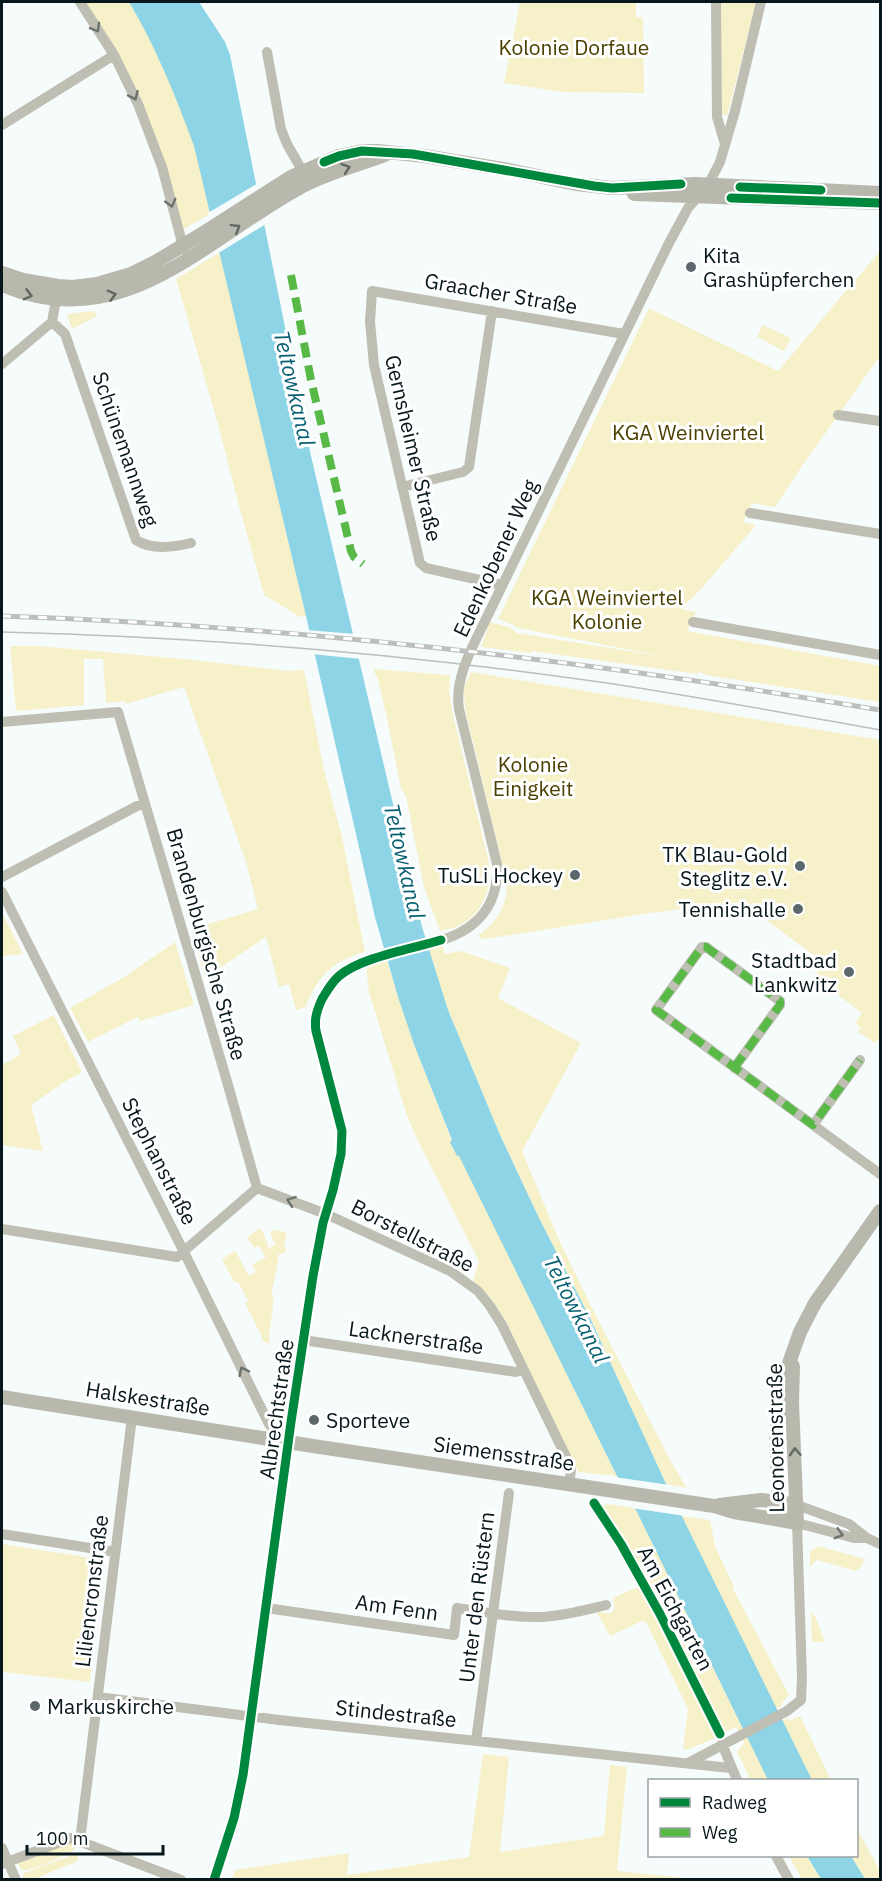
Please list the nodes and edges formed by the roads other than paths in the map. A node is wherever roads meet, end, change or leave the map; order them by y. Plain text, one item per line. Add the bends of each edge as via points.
1 (80, 2) edge
2 (716, 2) edge
3 (761, 2) edge
4 (267, 52) dead end
5 (114, 55) junction
6 (2, 125) edge
7 (725, 144) junction
8 (306, 177) junction
9 (708, 185) junction
10 (612, 188) junction
11 (880, 193) edge
12 (698, 197) junction
13 (880, 203) edge
14 (187, 251) junction
15 (2, 273) edge
16 (2, 285) edge
17 (372, 291) joint
18 (57, 293) junction
19 (492, 311) junction
20 (52, 322) junction
21 (624, 334) junction
22 (2, 364) edge
23 (838, 415) dead end
24 (880, 422) edge
25 (402, 487) junction
26 (750, 513) dead end
27 (880, 534) edge
28 (191, 543) dead end
29 (502, 585) junction
30 (693, 622) dead end
31 (880, 655) edge
32 (2, 722) edge
33 (145, 804) junction
34 (2, 878) edge
35 (2, 892) edge
36 (445, 939) dead end
37 (361, 963) dead end
38 (860, 1060) dead end
39 (734, 1068) junction
40 (813, 1125) junction
41 (880, 1173) edge
42 (257, 1188) junction
43 (880, 1211) edge
44 (326, 1214) junction
45 (2, 1229) edge
46 (183, 1251) junction
47 (303, 1340) junction
48 (794, 1352) junction
49 (523, 1369) junction
50 (2, 1397) edge
51 (132, 1417) junction
52 (288, 1442) junction
53 (569, 1484) junction
54 (509, 1493) dead end
55 (778, 1502) junction
56 (708, 1505) junction
57 (797, 1505) junction
58 (797, 1523) junction
59 (2, 1534) edge
60 (867, 1538) junction
61 (880, 1544) edge
62 (115, 1552) junction
63 (606, 1605) dead end
64 (266, 1608) junction
65 (494, 1613) junction
66 (98, 1697) junction
67 (251, 1717) junction
68 (476, 1741) junction
69 (722, 1744) junction
70 (689, 1762) junction
71 (730, 1768) junction
72 (736, 1779) edge
73 (80, 1841) junction
74 (2, 1848) edge
75 (777, 1857) edge
76 (5, 1862) edge
77 (16, 1880) edge
78 (181, 1880) edge
79 (214, 1880) edge
80 (789, 1880) edge

1 -> 5 street
2 - 7 street via 717,117
3 - 7 street, Edenkobener Weg
4 - 8 street via 281,129
5 - 6 street
5 -> 14 street via 159,160
7 - 9 street, Edenkobener Weg
8 - 10 main road via 339,156 362,152 424,156
14 -> 8 main road via 282,199
8 - 14 main road via 280,184
9 - 10 main road
9 - 11 main road
9 - 12 street, Edenkobener Weg
10 - 12 main road via 632,194
12 - 13 main road
12 - 21 street, Edenkobener Weg via 672,236
14 - 18 main road via 131,274
18 -> 14 main road via 93,300 112,295 164,273
15 - 18 main road
16 -> 18 main road via 26,295
17 - 19 street, Graacher Straße
17 - 25 street, Gernsheimer Straße via 374,365
18 - 20 street
19 - 21 street, Graacher Straße
19 - 25 street via 469,467 463,472
20 - 22 street
20 - 28 street, Schünemannweg via 65,334 136,540 154,546
21 - 29 street, Edenkobener Weg
23 - 24 street
25 - 29 street, Gernsheimer Straße via 423,566
26 - 27 street
29 - 36 street, Edenkobener Weg via 463,672 458,700 497,864 497,883 489,906 480,917 464,932
30 - 31 street
32 - 33 street, Brandenburgische Straße via 118,712
33 - 34 street
33 - 42 street, Brandenburgische Straße
35 - 46 street, Stephanstraße
37 - 44 street, Albrechtstraße via 332,983 315,1019 343,1136
38 - 40 street
39 - 39 street via 656,1010 702,947 780,1001
39 - 40 street
40 - 41 street
44 -> 42 street, Borstellstraße
42 - 46 street
43 - 48 main road, Leonorenstraße via 815,1303
44 - 47 street, Albrechtstraße
44 - 49 street, Borstellstraße via 447,1269 469,1284 497,1317
45 - 46 street via 172,1257
52 -> 46 street, Stephanstraße via 270,1426
47 - 49 street, Lacknerstraße via 516,1372
47 - 52 street, Albrechtstraße
48 - 55 main road, Leonorenstraße via 783,1380 777,1421
57 -> 48 main road, Leonorenstraße
49 - 53 street, Borstellstraße via 569,1463
50 - 51 main road, Halskestraße
51 - 52 main road, Halskestraße
51 - 62 street, Liliencronstraße
52 - 53 main road, Siemensstraße
52 - 64 street, Albrechtstraße
53 - 56 main road, Siemensstraße
54 - 65 street, Unter den Rüstern
55 - 56 main road, Siemensstraße
55 - 57 main road, Siemensstraße
55 - 58 main road, Leonorenstraße
56 - 58 main road, Siemensstraße
57 - 58 main road, Leonorenstraße
57 - 60 street, Siemensstraße via 849,1524
58 -> 60 street, Siemensstraße
58 - 69 street, Leonorenstraße via 801,1700
59 - 62 street
60 - 61 street, Siemensstraße
62 - 66 street, Liliencronstraße
63 - 65 street, Am Fenn via 542,1617
64 - 65 street, Am Fenn via 454,1635 457,1608
64 - 67 street, Albrechtstraße
65 - 68 street, Unter den Rüstern
66 - 67 street, Stindestraße
66 - 73 street, Liliencronstraße
67 - 68 street, Stindestraße
67 - 79 street, Albrechtstraße via 234,1818
68 - 70 street, Stindestraße
69 - 70 street
69 - 71 street
70 - 71 street, Stindestraße
71 - 72 street
73 - 76 street via 71,1838
73 - 78 street
74 - 76 street
75 - 80 street
76 - 77 street

